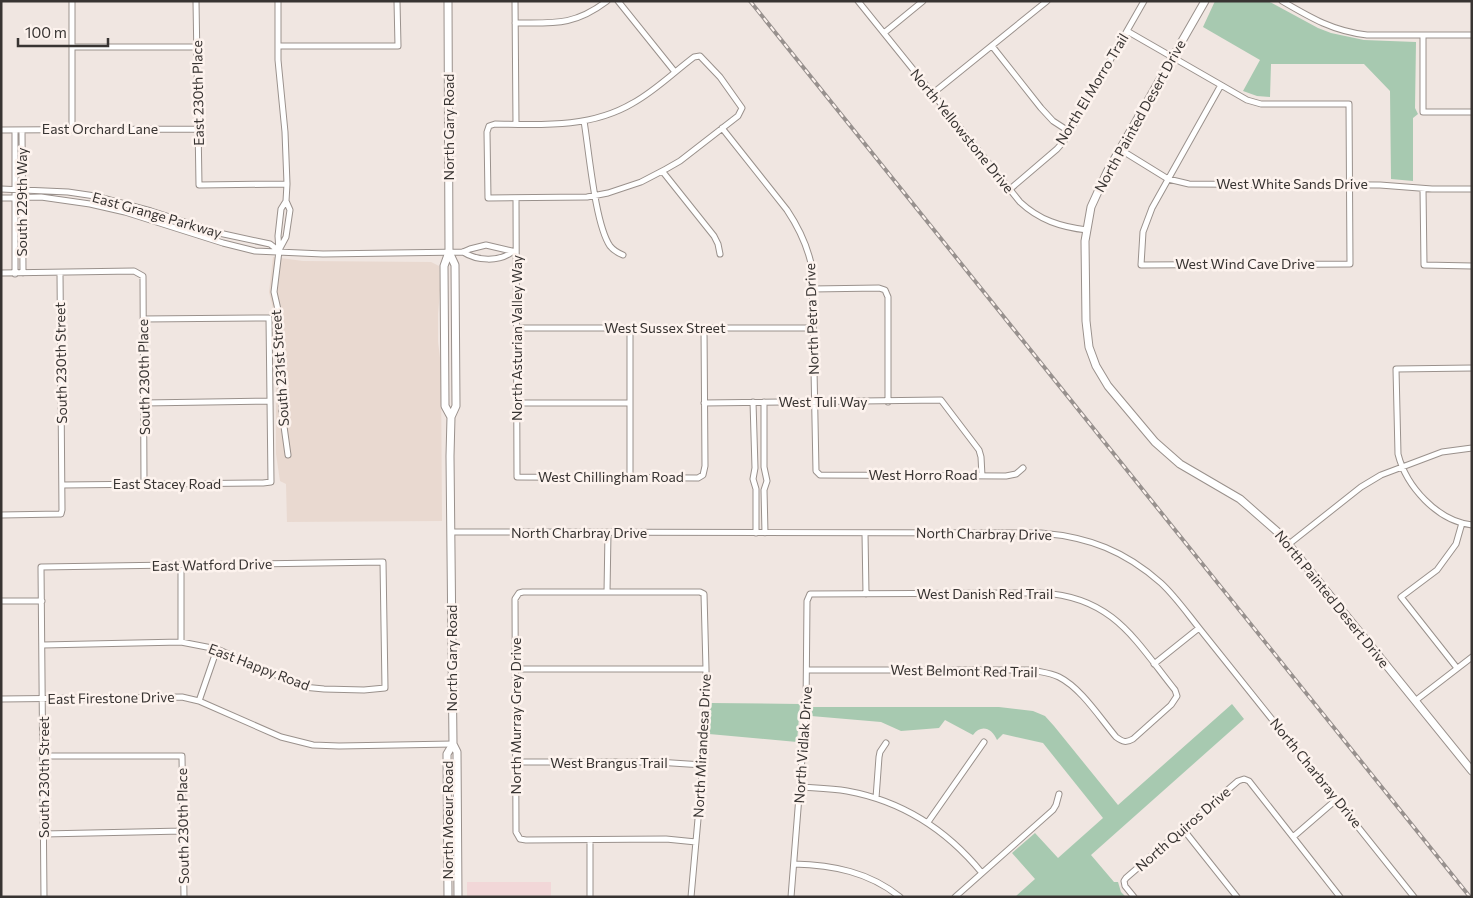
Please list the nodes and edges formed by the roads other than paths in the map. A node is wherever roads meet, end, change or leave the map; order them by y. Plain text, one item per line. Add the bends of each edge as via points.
1 (72, 1) edge
2 (196, 1) edge
3 (278, 1) edge
4 (397, 1) edge
5 (448, 1) edge
6 (515, 1) edge
7 (607, 1) edge
8 (618, 1) edge
9 (858, 1) edge
10 (923, 1) edge
11 (1048, 1) edge
12 (1144, 1) edge
13 (1205, 1) edge
14 (1282, 1) edge
15 (515, 24) junction
16 (1127, 31) junction
17 (884, 33) junction
18 (1423, 35) junction
19 (1472, 35) edge
20 (278, 46) junction
21 (992, 46) junction
22 (72, 47) junction
23 (197, 47) junction
24 (1173, 57) junction
25 (675, 72) junction
26 (1221, 85) junction
27 (932, 94) junction
28 (1472, 112) edge
29 (584, 121) junction
30 (516, 124) junction
31 (722, 128) junction
32 (198, 129) junction
33 (1, 130) edge
34 (14, 130) junction
35 (22, 130) junction
36 (72, 130) junction
37 (1070, 132) junction
38 (1121, 150) junction
39 (662, 172) junction
40 (1168, 179) junction
41 (287, 184) junction
42 (1349, 185) junction
43 (1, 189) edge
44 (14, 189) junction
45 (22, 189) junction
46 (1423, 189) junction
47 (1472, 189) edge
48 (1009, 190) junction
49 (596, 196) junction
50 (1, 198) edge
51 (14, 198) junction
52 (516, 198) junction
53 (22, 199) junction
54 (286, 201) junction
55 (1087, 230) junction
56 (492, 247) junction
57 (279, 251) junction
58 (449, 252) junction
59 (464, 252) junction
60 (514, 252) junction
61 (720, 254) dead end
62 (623, 255) dead end
63 (491, 258) junction
64 (1472, 266) edge
65 (22, 273) junction
66 (60, 273) junction
67 (1, 274) edge
68 (15, 274) junction
69 (812, 289) junction
70 (143, 319) junction
71 (517, 328) junction
72 (630, 328) junction
73 (704, 328) junction
74 (813, 328) junction
75 (1472, 368) edge
76 (270, 401) junction
77 (754, 402) junction
78 (764, 402) junction
79 (814, 402) junction
80 (888, 402) junction
81 (144, 403) junction
82 (517, 403) junction
83 (630, 403) junction
84 (704, 403) junction
85 (450, 417) junction
86 (1472, 448) edge
87 (288, 455) dead end
88 (1401, 466) junction
89 (1023, 468) dead end
90 (765, 472) junction
91 (753, 473) junction
92 (820, 475) joint
93 (982, 476) junction
94 (517, 477) joint
95 (630, 477) junction
96 (270, 482) joint
97 (144, 484) junction
98 (63, 485) junction
99 (1, 515) edge
100 (1462, 524) junction
101 (1472, 525) edge
102 (451, 532) junction
103 (608, 533) junction
104 (756, 533) junction
105 (765, 533) junction
106 (865, 533) junction
107 (1289, 544) junction
108 (181, 566) junction
109 (41, 567) joint
110 (607, 592) junction
111 (810, 594) joint
112 (866, 594) junction
113 (1, 601) edge
114 (42, 601) junction
115 (1199, 628) junction
116 (181, 642) junction
117 (43, 645) junction
118 (217, 649) junction
119 (1472, 657) edge
120 (1154, 664) junction
121 (1457, 668) junction
122 (515, 669) junction
123 (706, 669) junction
124 (807, 670) junction
125 (385, 688) joint
126 (1, 699) edge
127 (43, 699) junction
128 (199, 701) junction
129 (1415, 701) junction
130 (984, 742) dead end
131 (1122, 742) joint
132 (886, 743) dead end
133 (452, 744) junction
134 (44, 756) junction
135 (516, 762) junction
136 (703, 765) junction
137 (1472, 771) edge
138 (801, 786) junction
139 (1059, 794) dead end
140 (876, 798) junction
141 (1336, 799) junction
142 (928, 822) junction
143 (1183, 829) junction
144 (183, 832) junction
145 (44, 834) junction
146 (1292, 837) junction
147 (590, 840) junction
148 (696, 842) junction
149 (794, 864) junction
150 (982, 872) junction
151 (44, 897) edge
152 (184, 897) edge
153 (448, 897) edge
154 (458, 897) edge
155 (590, 897) edge
156 (691, 897) edge
157 (791, 897) edge
158 (900, 897) edge
159 (955, 897) edge
160 (1134, 897) edge
161 (1238, 897) edge
162 (1340, 897) edge
163 (1414, 897) edge

1 - 22 street
2 - 23 street, East 230th Place
3 - 20 street, South 231st Street
4 - 20 street via 398,46
5 - 58 main road, North Gary Road
6 - 15 street
7 - 15 street via 586,15 563,23
8 - 25 street
9 - 17 street, North Yellowstone Drive
10 - 17 street
11 - 21 street
12 - 16 street, North El Morro Trail
13 - 24 main road, North Painted Desert Drive
14 - 18 street via 1318,22 1341,30 1367,35
15 - 30 street
16 - 24 street
16 - 37 street, North El Morro Trail
17 - 27 street, North Yellowstone Drive
18 - 19 street
18 - 28 street via 1423,112
20 - 41 street, South 231st Street
21 - 27 street
21 - 37 street via 1041,108
22 - 23 street
22 - 36 street
23 - 32 street, East 230th Place
24 - 26 street
24 - 38 main road, North Painted Desert Drive
25 - 29 street via 635,102
25 - 31 street via 700,56 720,77 742,108 738,116
26 - 40 street
26 - 42 street via 1246,100 1261,104 1349,104
27 - 48 street, North Yellowstone Drive
29 - 30 street
29 - 49 street
30 - 52 street via 495,124 489,126 487,132 488,198
31 - 39 street
31 - 69 street, North Petra Drive via 795,222 809,254
32 - 36 street, East Orchard Lane
32 - 41 street, East 230th Place via 199,184
33 - 34 street, East Orchard Lane
34 - 35 street, East Orchard Lane
34 - 44 street, South 229th Way
35 - 36 street, East Orchard Lane
35 - 45 street, South 229th Way
37 - 48 street, North El Morro Trail via 1058,149
38 - 40 street, West White Sands Drive
38 - 55 main road, North Painted Desert Drive via 1095,197
39 - 49 street via 626,188
39 - 61 street via 714,236
40 - 42 street, West White Sands Drive via 1189,184
40 - 42 street, West Wind Cave Drive via 1146,222 1141,265 1350,264
41 - 54 street, South 231st Street
42 - 46 street, West White Sands Drive via 1380,184
43 - 44 street, East Grange Parkway
44 - 45 street, East Grange Parkway
44 - 51 street, South 229th Way
45 - 53 street, South 229th Way
45 - 57 street, East Grange Parkway via 68,192 120,202 219,233 270,244
46 - 47 street, West White Sands Drive
46 - 64 street via 1424,266
48 - 55 street, North Yellowstone Drive via 1035,214 1063,227
49 - 52 street
49 - 62 street via 603,231 610,246
50 - 51 street, East Grange Parkway
51 - 53 street, East Grange Parkway
51 - 68 street, South 229th Way
52 - 60 street, North Asturian Valley Way
53 - 57 street, East Grange Parkway via 41,197 82,202 240,247
53 - 65 street, South 229th Way
54 - 57 street, South 231st Street via 281,208
54 - 57 street, South 231st Street via 289,219 286,237
55 - 107 main road, North Painted Desert Drive via 1086,331 1101,376 1166,452 1180,464 1240,499
56 - 59 street via 486,245
56 - 60 street
56 - 63 street
57 - 58 street, East Grange Parkway via 323,254
57 - 87 street, South 231st Street via 274,292 279,320 282,412
58 - 59 street, East Grange Parkway
58 - 85 main road, North Gary Road via 444,266 445,406
58 - 85 main road, North Gary Road via 455,265 456,406
59 - 63 street via 482,259
60 - 63 street
60 - 71 street, North Asturian Valley Way
65 - 66 street
65 - 68 street
66 - 70 street, South 230th Place via 139,273 143,276
66 - 98 street, South 230th Street
67 - 68 street
69 - 74 street, North Petra Drive
69 - 80 street via 885,290 888,297
70 - 76 street, South 231st Street via 269,318
70 - 81 street, South 230th Place
71 - 72 street, West Sussex Street
71 - 82 street, North Asturian Valley Way
72 - 73 street, West Sussex Street
72 - 83 street
73 - 74 street, West Sussex Street
73 - 84 street
74 - 79 street, North Petra Drive
75 - 88 street via 1396,369
76 - 81 street
76 - 96 street, South 231st Street
77 - 78 street, West Tuli Way
77 - 84 street, West Tuli Way
77 - 91 street
78 - 79 street, West Tuli Way
78 - 90 street
79 - 80 street, West Tuli Way
79 - 92 street, North Petra Drive via 815,466
80 - 93 street, West Tuli Way via 941,400 979,450
81 - 97 street, South 230th Place
82 - 83 street
82 - 94 street, North Asturian Valley Way
83 - 95 street
84 - 95 street, West Chillingham Road via 703,474 698,478
85 - 102 main road, North Gary Road
86 - 88 street via 1442,452
88 - 100 street via 1429,504
88 - 107 street via 1361,487
89 - 93 street, West Horro Road via 1016,474
90 - 91 street via 758,470
90 - 105 street
91 - 104 street
92 - 93 street, West Horro Road
94 - 95 street, West Chillingham Road
96 - 97 street, East Stacey Road
97 - 98 street, East Stacey Road
98 - 99 street, South 230th Street via 61,514
100 - 101 street
100 - 121 street via 1456,544 1437,570 1401,597
102 - 103 street, North Charbray Drive
102 - 133 main road, North Gary Road
103 - 104 street, North Charbray Drive
103 - 110 street
104 - 105 street, North Charbray Drive
105 - 106 street, North Charbray Drive
106 - 112 street
106 - 115 street, North Charbray Drive via 1041,533 1087,540 1120,554 1148,573 1162,584
107 - 129 main road, North Painted Desert Drive
108 - 109 street, East Watford Drive
108 - 116 street
108 - 125 street, East Watford Drive via 383,562
109 - 114 street, South 230th Street
110 - 122 street, North Murray Grey Drive via 519,593 515,598
110 - 123 street, North Mirandesa Drive via 704,594
111 - 112 street, West Danish Red Trail
111 - 124 street, North Vidlak Drive via 807,601
112 - 120 street, West Danish Red Trail via 1042,593 1074,597 1113,617
113 - 114 street
114 - 117 street, South 230th Street
115 - 120 street
115 - 141 street, North Charbray Drive
116 - 117 street, East Happy Road
116 - 118 street, East Happy Road
117 - 127 street, South 230th Street
118 - 125 street, East Happy Road via 303,687
118 - 128 street
119 - 121 street
120 - 131 street, West Danish Red Trail via 1177,696 1171,706 1134,739
121 - 129 street
122 - 123 street
122 - 135 street, North Murray Grey Drive
123 - 136 street, North Mirandesa Drive
124 - 131 street, West Belmont Red Trail via 1046,672 1059,676 1079,692
124 - 138 street, North Vidlak Drive
126 - 127 street, East Firestone Drive
127 - 128 street, East Firestone Drive via 150,696
127 - 134 street, South 230th Street
128 - 133 street, East Firestone Drive via 281,737 314,744
129 - 137 main road, North Painted Desert Drive
130 - 142 street
132 - 140 street via 879,757
133 - 153 main road, North Moeur Road via 447,754
133 - 154 main road, North Gary Road via 457,752
134 - 144 street, South 230th Place via 182,756
134 - 145 street, South 230th Street
135 - 136 street, West Brangus Trail
135 - 147 street, North Murray Grey Drive via 516,832 520,839
136 - 148 street, North Mirandesa Drive
138 - 140 street
138 - 149 street, North Vidlak Drive
139 - 150 street via 1053,810
140 - 142 street
141 - 146 street
141 - 163 street, North Charbray Drive
142 - 150 street
143 - 146 street, North Quiros Drive via 1244,779
143 - 160 street, North Quiros Drive via 1126,878 1125,886
143 - 161 street
144 - 145 street
144 - 152 street, South 230th Place
145 - 151 street, South 230th Street
146 - 162 street
147 - 148 street
147 - 155 street
148 - 156 street, North Mirandesa Drive
149 - 157 street, North Vidlak Drive
149 - 158 street via 850,870 885,886
150 - 159 street

